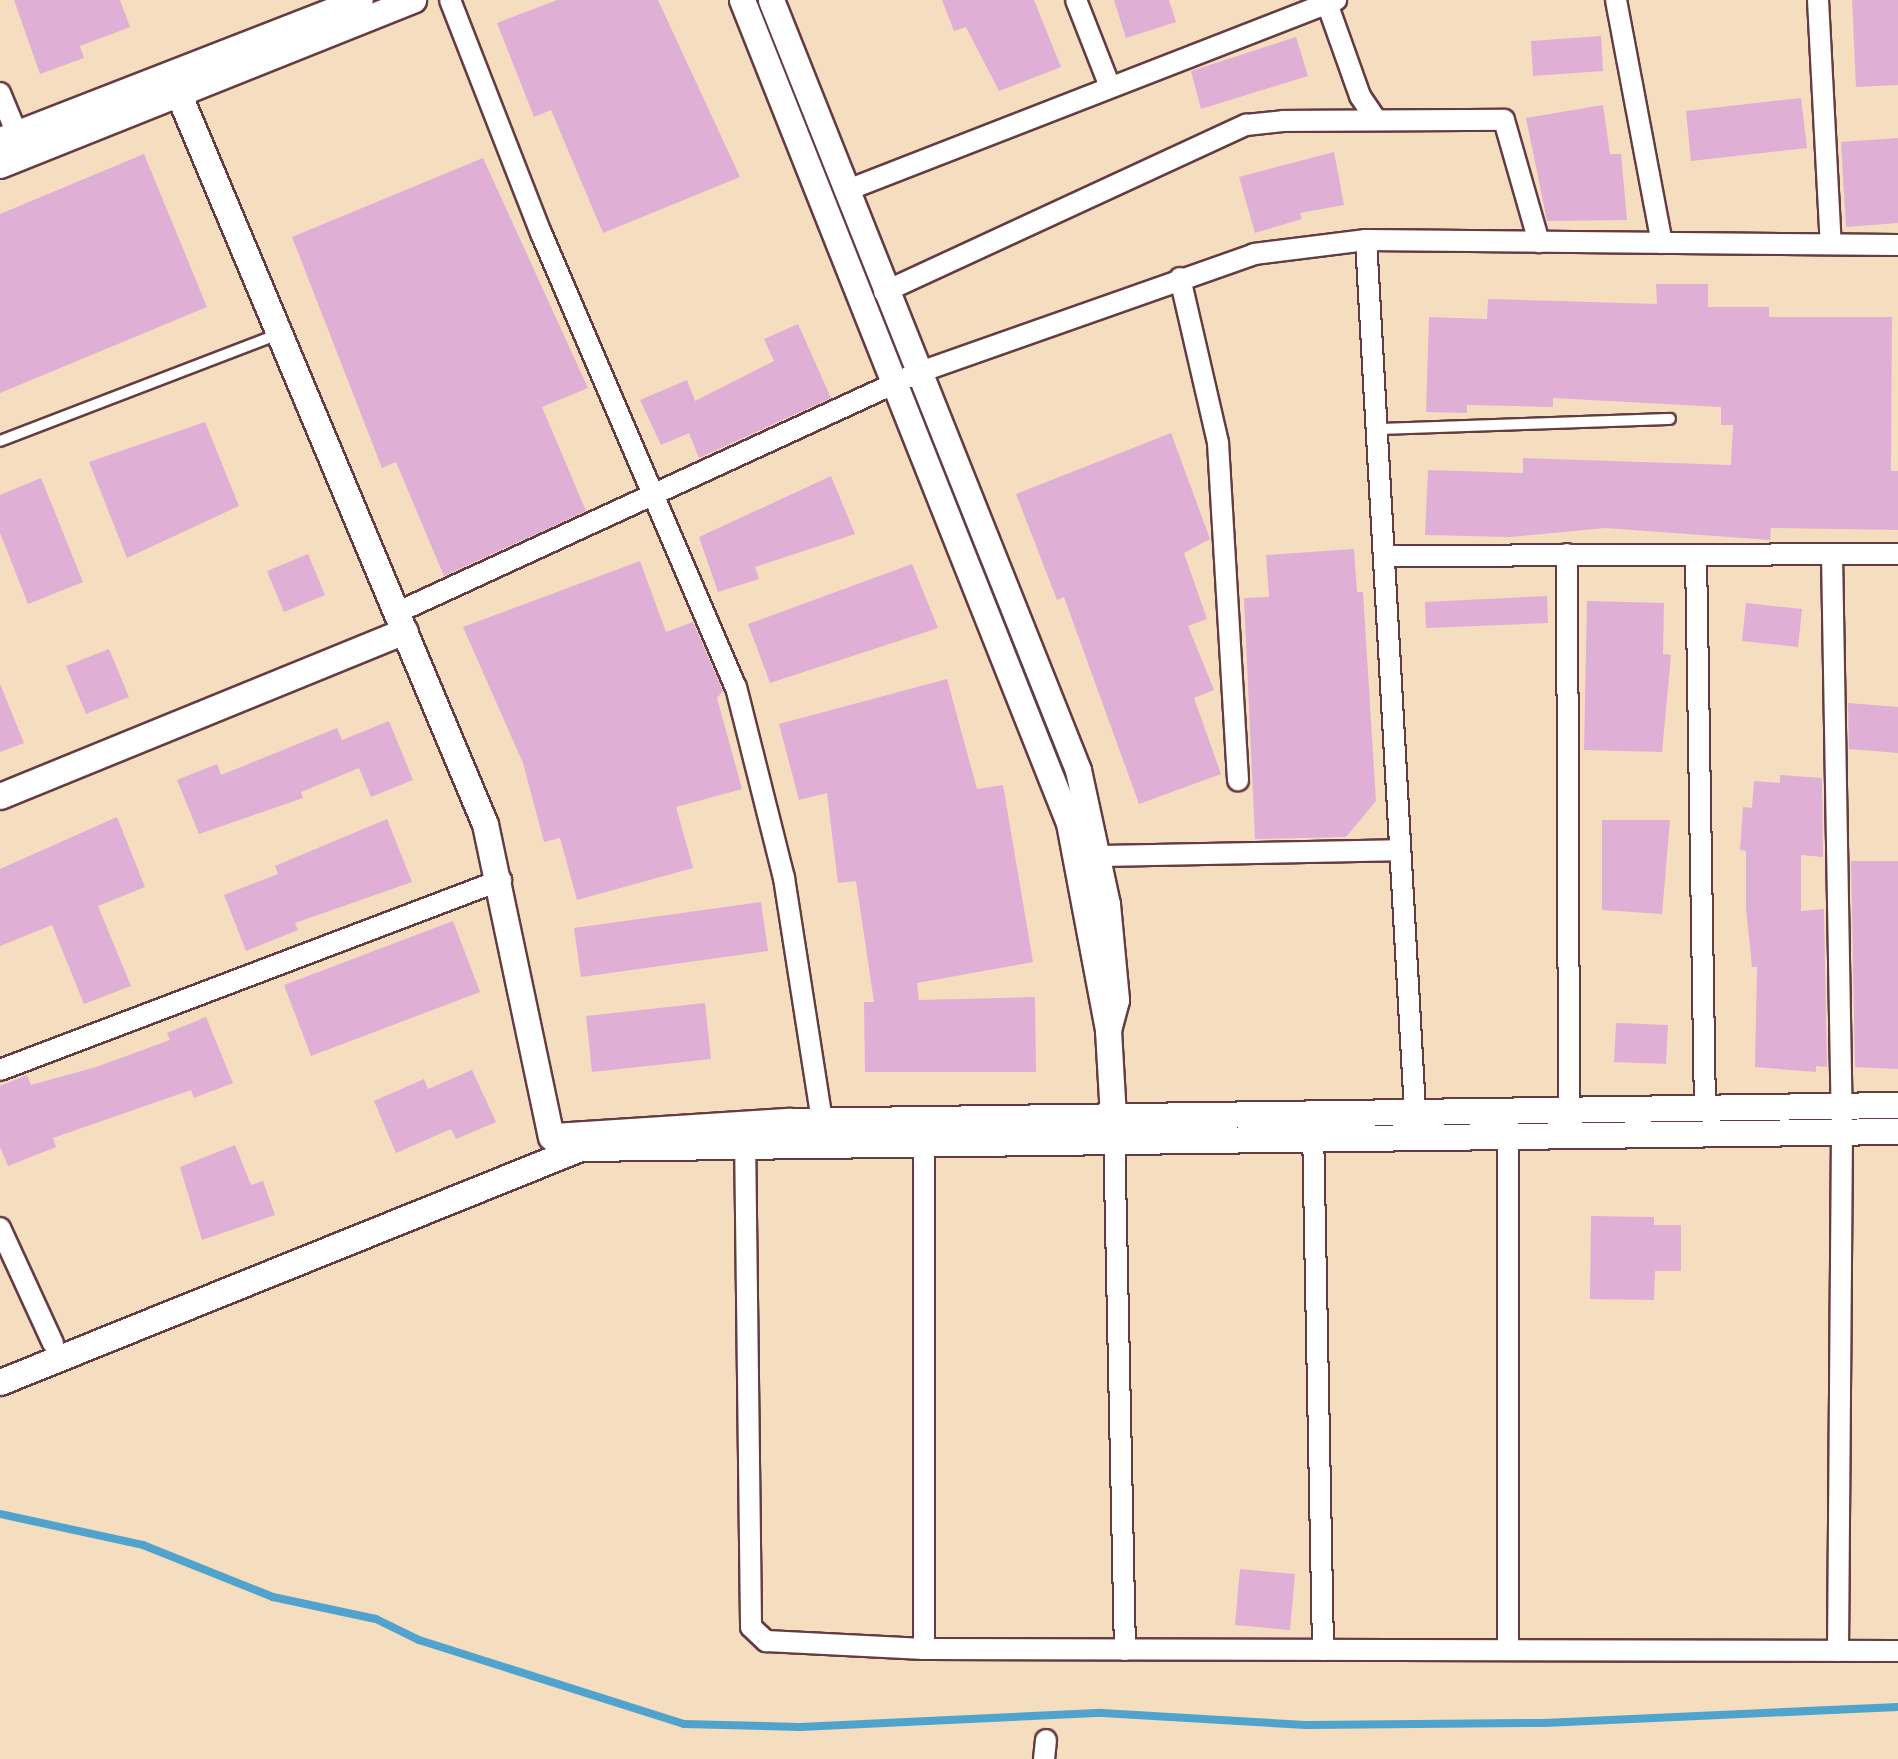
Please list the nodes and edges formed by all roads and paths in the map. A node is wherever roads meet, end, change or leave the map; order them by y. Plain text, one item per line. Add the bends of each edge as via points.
1 (360, 0) edge
2 (413, 0) edge
3 (450, 0) edge
4 (742, 0) edge
5 (770, 0) edge
6 (1076, 0) edge
7 (1616, 0) edge
8 (1818, 0) edge
9 (1332, 3) edge
10 (1109, 84) junction
11 (174, 86) junction
12 (0, 92) edge
13 (1374, 118) junction
14 (8, 137) edge
15 (0, 165) edge
16 (845, 191) junction
17 (1366, 240) junction
18 (1539, 242) junction
19 (1662, 243) junction
20 (1831, 244) junction
21 (1898, 245) edge
22 (1180, 278) junction
23 (884, 292) junction
24 (276, 335) junction
25 (917, 373) junction
26 (891, 386) junction
27 (1670, 419) dead end
28 (1376, 429) junction
29 (0, 441) edge
30 (653, 495) junction
31 (1567, 554) junction
32 (1832, 554) junction
33 (1898, 554) edge
34 (1696, 555) junction
35 (1384, 556) junction
36 (400, 622) junction
37 (1238, 780) dead end
38 (0, 796) edge
39 (1400, 850) junction
40 (1099, 856) junction
41 (502, 880) junction
42 (1108, 1030) junction
43 (0, 1070) edge
44 (1898, 1105) edge
45 (1705, 1107) junction
46 (1569, 1109) junction
47 (1508, 1111) junction
48 (1415, 1112) junction
49 (1312, 1114) junction
50 (1114, 1116) junction
51 (1842, 1119) junction
52 (822, 1120) junction
53 (1898, 1131) edge
54 (924, 1132) junction
55 (745, 1133) junction
56 (552, 1137) junction
57 (1508, 1138) junction
58 (1313, 1141) junction
59 (1114, 1144) junction
60 (0, 1228) edge
61 (52, 1343) junction
62 (0, 1363) edge
63 (0, 1382) edge
64 (924, 1649) junction
65 (1125, 1650) junction
66 (1323, 1650) junction
67 (1508, 1650) junction
68 (1838, 1651) junction
69 (1898, 1651) edge

1 - 11 street
2 - 11 street
3 - 30 street
4 - 26 street
5 - 16 street
6 - 10 street
7 - 19 street
8 - 20 street
9 - 10 street
9 - 13 street via 1360,96
10 - 16 street
11 - 14 street
11 - 15 street
11 - 24 street
12 - 14 street
13 - 18 street via 1504,120
13 - 23 street via 1246,125
16 - 23 street
17 - 18 street
17 - 22 street via 1254,254
17 - 28 street
18 - 19 street
19 - 20 street
20 - 21 street
22 - 25 street
22 - 37 street via 1218,444
23 - 25 street
24 - 29 lane
24 - 36 street
25 - 26 street
25 - 40 street via 1078,770
26 - 30 street
26 - 42 street via 1069,824
27 - 28 lane
28 - 35 street
30 - 36 street
30 - 52 street via 736,686 784,878
31 - 34 street
31 - 35 street
31 - 46 street
32 - 33 street
32 - 34 street
32 - 51 street
34 - 45 street
35 - 39 street
36 - 38 street
36 - 41 street
39 - 40 street
39 - 48 street
40 - 42 street via 1116,1000
41 - 43 street
41 - 56 street
42 - 50 street
44 - 51 street
45 - 46 street
45 - 51 street
46 - 47 street
47 - 48 street
47 - 57 street
48 - 49 street
49 - 50 street
49 - 58 street
50 - 54 street
50 - 59 street
51 - 53 street
51 - 57 street
51 - 68 street
52 - 54 street
52 - 55 street
54 - 55 street
54 - 59 street
54 - 64 street
55 - 56 street
55 - 63 street via 544,1157
55 - 64 street via 750,1627 766,1641
56 - 61 street
57 - 58 street
57 - 67 street
58 - 59 street
58 - 66 street
59 - 65 street
60 - 61 street
61 - 62 street
64 - 65 street
65 - 66 street
66 - 67 street
67 - 68 street
68 - 69 street

